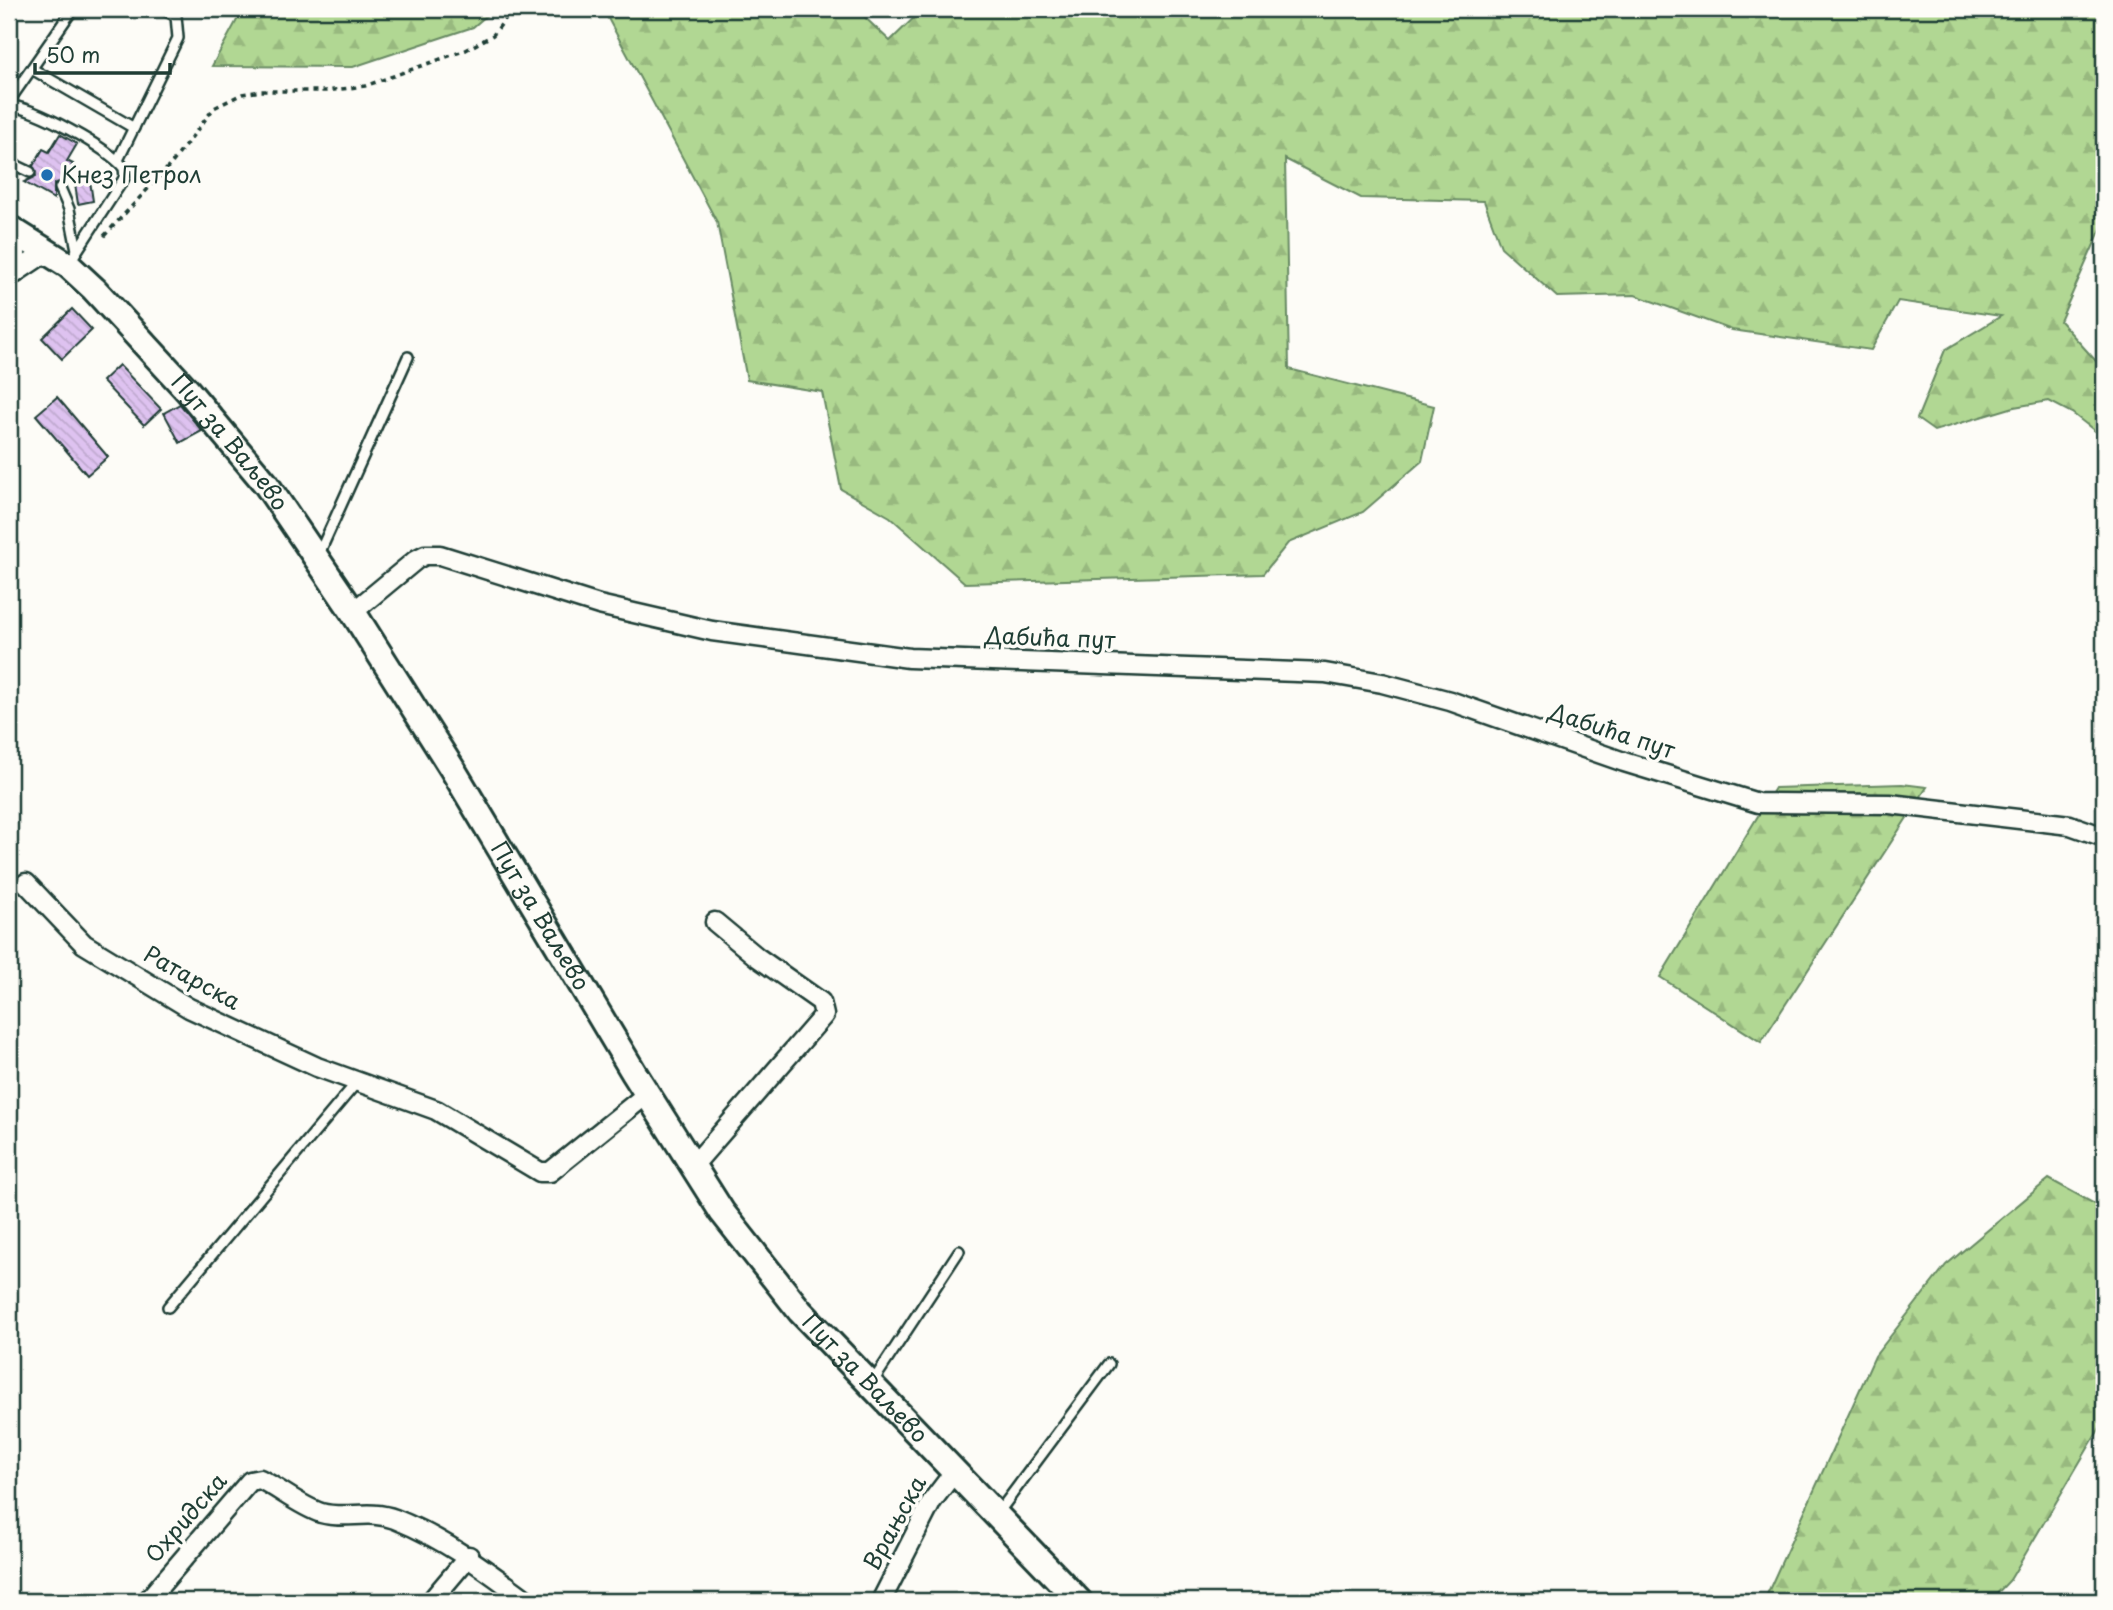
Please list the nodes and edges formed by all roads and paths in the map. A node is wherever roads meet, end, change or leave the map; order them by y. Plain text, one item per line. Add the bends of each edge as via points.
1 (73, 9) edge
2 (163, 9) edge
3 (513, 9) edge
4 (32, 69) junction
5 (9, 104) edge
6 (134, 128) junction
7 (118, 160) junction
8 (9, 162) edge
9 (30, 172) dead end
10 (60, 188) dead end
11 (9, 228) edge
12 (100, 241) dead end
13 (64, 255) junction
14 (12, 275) edge
15 (408, 356) dead end
16 (317, 558) junction
17 (353, 612) junction
18 (2104, 837) edge
19 (26, 883) dead end
20 (715, 922) dead end
21 (357, 1082) junction
22 (647, 1094) junction
23 (692, 1167) junction
24 (959, 1251) dead end
25 (168, 1307) dead end
26 (1109, 1364) dead end
27 (871, 1384) junction
28 (955, 1471) junction
29 (996, 1515) junction
30 (468, 1556) junction
31 (147, 1601) edge
32 (432, 1601) edge
33 (527, 1601) edge
34 (881, 1601) edge
35 (1079, 1601) edge

1 - 4 lane
2 - 6 lane via 176,16 178,38
3 - 12 path via 493,35 466,50 365,86 242,94 223,102
4 - 5 lane
4 - 6 lane
5 - 7 lane
6 - 7 lane
7 - 13 lane via 125,177
8 - 9 lane
10 - 13 lane via 69,209
11 - 13 main road, Пут за Ваљево
11 - 14 street via 16,245
13 - 14 street
13 - 16 main road, Пут за Ваљево via 234,444
15 - 16 lane
16 - 17 main road, Пут за Ваљево
17 - 18 street, Дабића пут via 417,559 432,554 599,605 712,631 908,658 1325,673 1450,701 1758,803 1890,804 2070,825
17 - 22 main road, Пут за Ваљево via 475,804
19 - 21 street, Ратарска via 84,944 189,1008
20 - 23 street via 821,1002 824,1015
21 - 22 street, Ратарска via 436,1110 528,1167 550,1172
21 - 25 lane
22 - 23 main road, Пут за Ваљево
23 - 27 main road, Пут за Ваљево via 776,1283
24 - 27 lane
26 - 29 lane
27 - 28 main road, Пут за Ваљево
28 - 29 main road, Пут за Ваљево
28 - 34 street, Врањска via 932,1501
29 - 35 main road, Пут за Ваљево
30 - 31 street, Охридска via 384,1516 321,1513 260,1479 250,1481
30 - 32 street
30 - 33 street, Охридска

